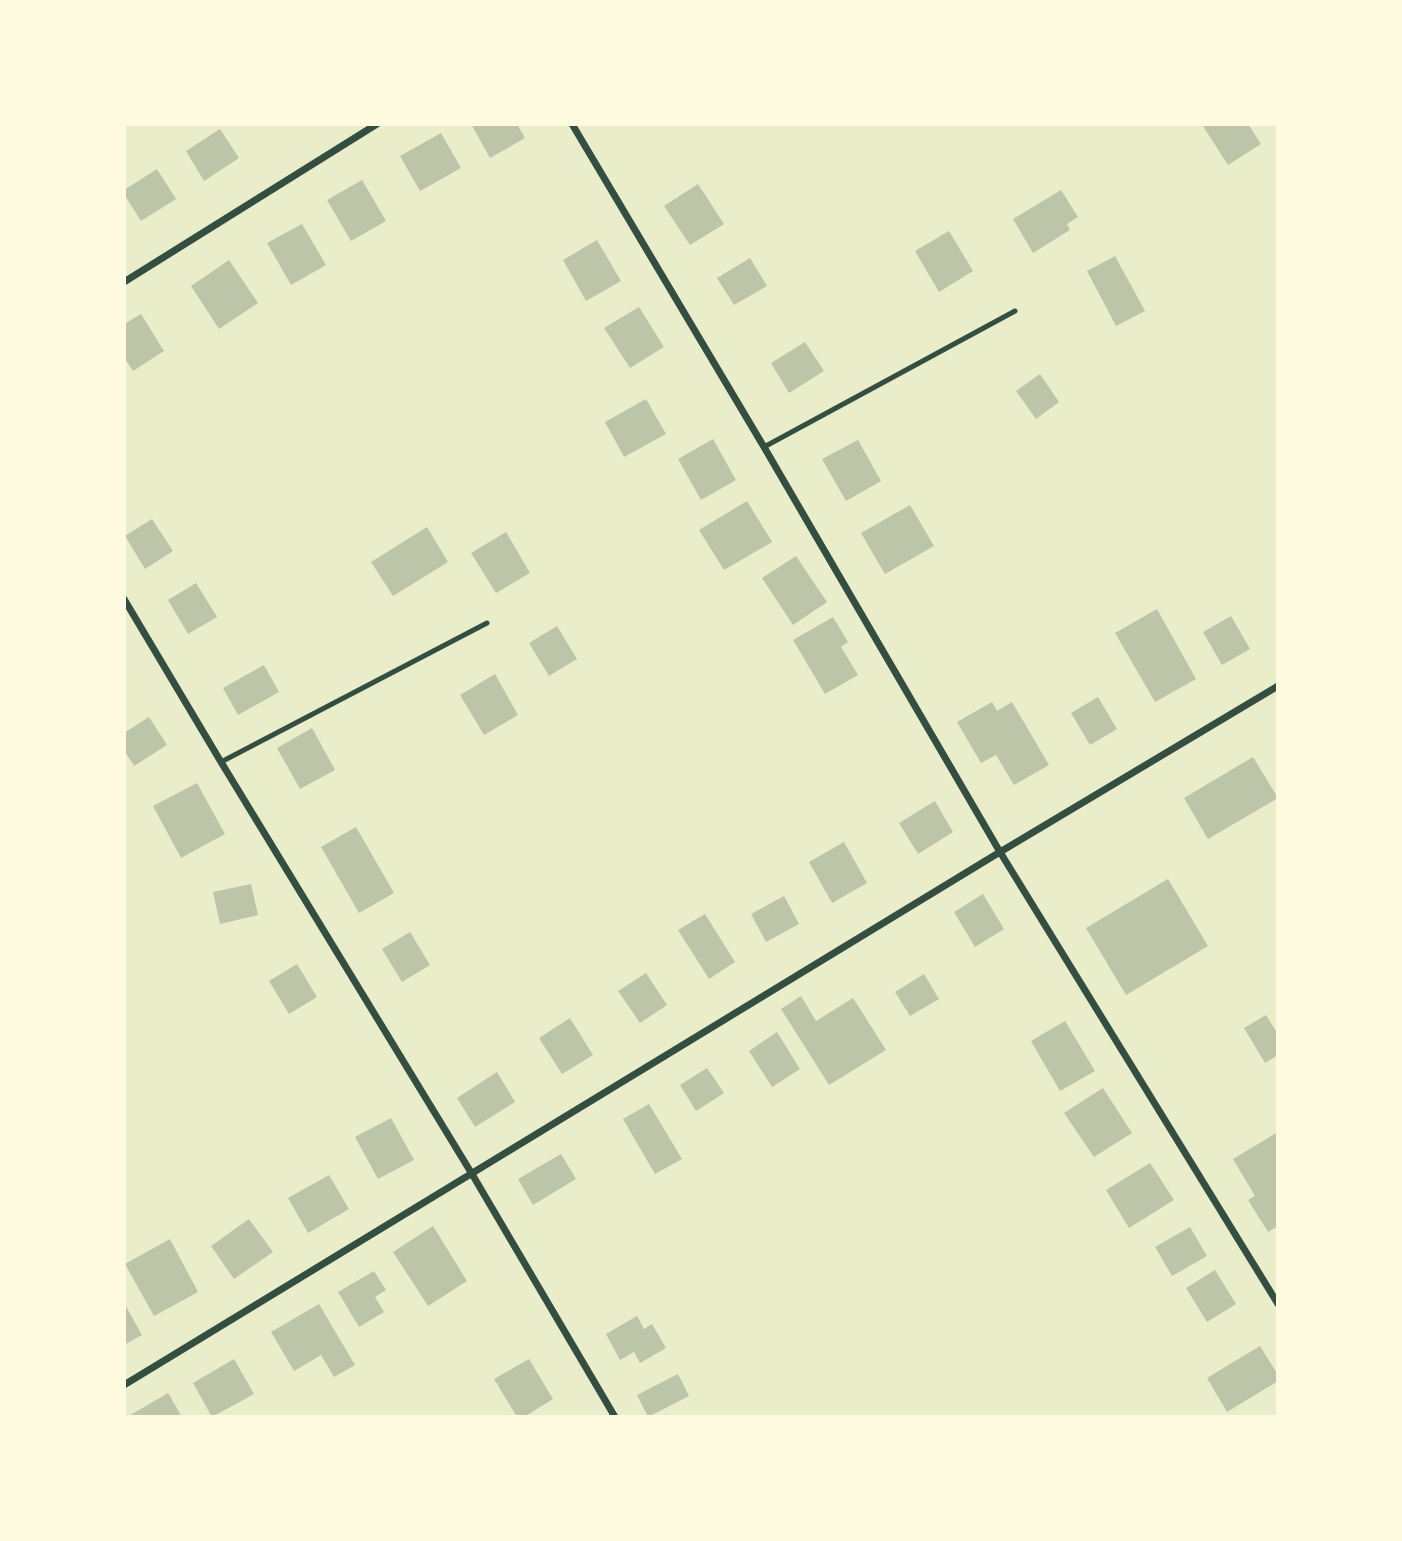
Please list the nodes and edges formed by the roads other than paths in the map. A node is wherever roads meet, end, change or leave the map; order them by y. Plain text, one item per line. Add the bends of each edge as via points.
1 (377, 124) edge
2 (572, 124) edge
3 (124, 282) edge
4 (1015, 311) dead end
5 (764, 447) junction
6 (124, 599) edge
7 (487, 622) dead end
8 (1278, 686) edge
9 (220, 762) junction
10 (1000, 852) junction
11 (472, 1174) junction
12 (1278, 1304) edge
13 (124, 1385) edge
14 (615, 1417) edge

1 - 3 street
2 - 5 street
4 - 5 lane
5 - 10 street
6 - 9 street
7 - 9 lane
8 - 10 street
9 - 11 street
10 - 11 street
10 - 12 street
11 - 13 street
11 - 14 street

